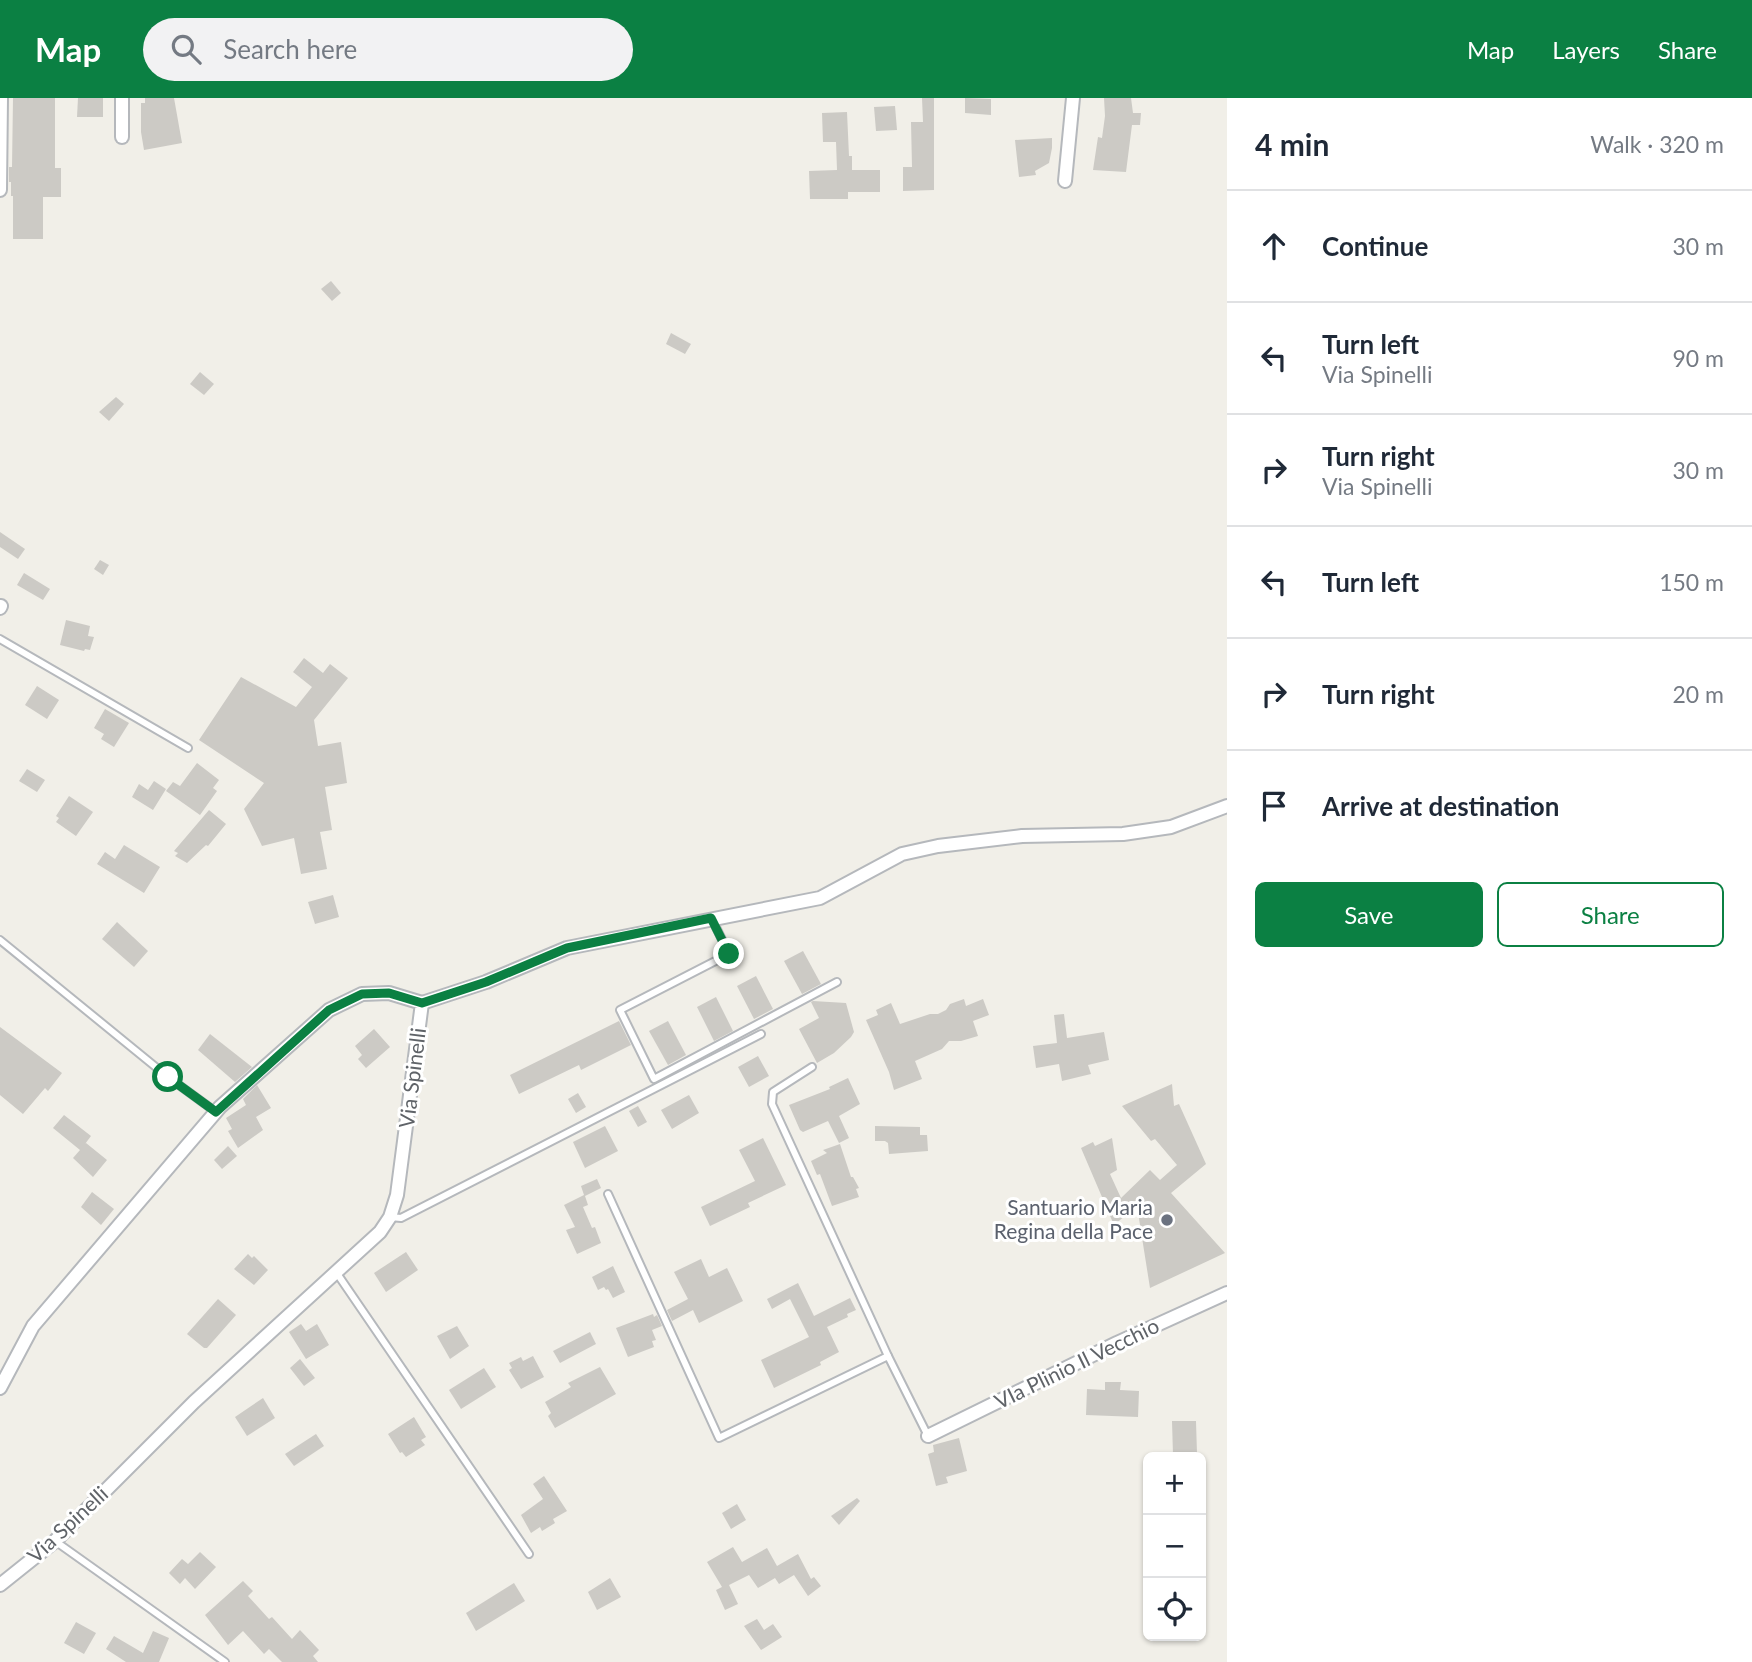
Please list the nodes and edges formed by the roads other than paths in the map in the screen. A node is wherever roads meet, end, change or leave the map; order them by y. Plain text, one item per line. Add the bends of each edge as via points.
1 (1, 98) edge
2 (122, 98) edge
3 (1073, 98) edge
4 (122, 137) dead end
5 (1065, 181) dead end
6 (0, 190) edge
7 (0, 639) edge
8 (188, 748) dead end
9 (1227, 806) edge
10 (711, 918) junction
11 (0, 940) edge
12 (837, 982) dead end
13 (422, 1003) junction
14 (761, 1034) dead end
15 (812, 1067) dead end
16 (216, 1112) junction
17 (608, 1194) dead end
18 (390, 1217) junction
19 (337, 1272) junction
20 (1227, 1293) edge
21 (888, 1356) junction
22 (0, 1388) edge
23 (928, 1436) joint
24 (55, 1541) junction
25 (529, 1554) dead end
26 (0, 1585) edge
27 (225, 1662) edge

1 - 6 street
2 - 4 street
3 - 5 street
7 - 8 lane
9 - 10 street via 1171,827 1123,834 1022,836 938,846 902,854 820,898
10 - 12 lane via 729,954 620,1010 653,1079
10 - 13 street via 567,948
11 - 16 lane
13 - 16 street, Via Spinelli via 389,993 362,994 329,1010
13 - 18 street, Via Spinelli via 397,1195
14 - 18 lane via 401,1218
15 - 21 lane via 773,1092 772,1104
16 - 22 street, Via Spinelli via 33,1326
17 - 21 lane via 719,1438
18 - 19 street, Via Spinelli
19 - 24 street, Via Spinelli via 194,1402
19 - 25 lane
20 - 23 street, VIa Plinio Il Vecchio
21 - 23 lane
24 - 26 street, Via Spinelli
24 - 27 lane

